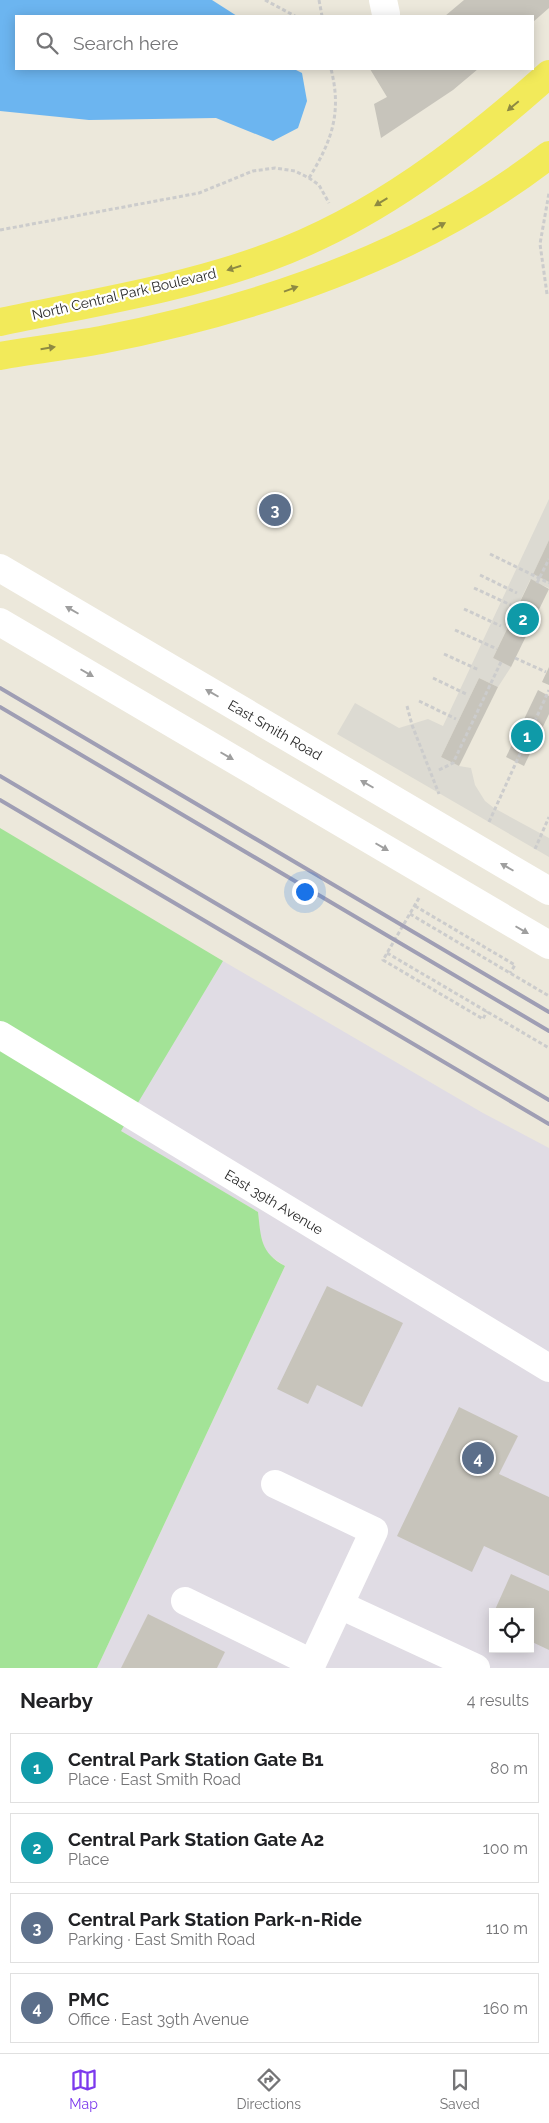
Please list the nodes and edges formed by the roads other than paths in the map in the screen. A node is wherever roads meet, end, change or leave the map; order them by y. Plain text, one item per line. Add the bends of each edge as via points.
1 (549, 74) edge
2 (549, 155) edge
3 (0, 322) edge
4 (0, 356) edge
5 (0, 568) edge
6 (0, 622) edge
7 (549, 892) edge
8 (549, 945) edge
9 (0, 1035) edge
10 (549, 1368) edge
11 (275, 1484) dead end
12 (185, 1600) dead end
13 (340, 1605) junction
14 (433, 1659) edge
15 (311, 1666) edge
16 (476, 1668) edge

1 -> 3 main road, North Central Park Boulevard via 477,135 430,169 386,199 304,243 267,258 172,286
4 -> 2 main road via 102,340 227,310 343,271 395,248 482,202
7 -> 5 street, East Smith Road
6 -> 8 street
9 - 10 street, East 39th Avenue
11 - 13 street via 374,1531
12 - 15 street
13 - 14 street
13 - 15 street
14 - 16 street

